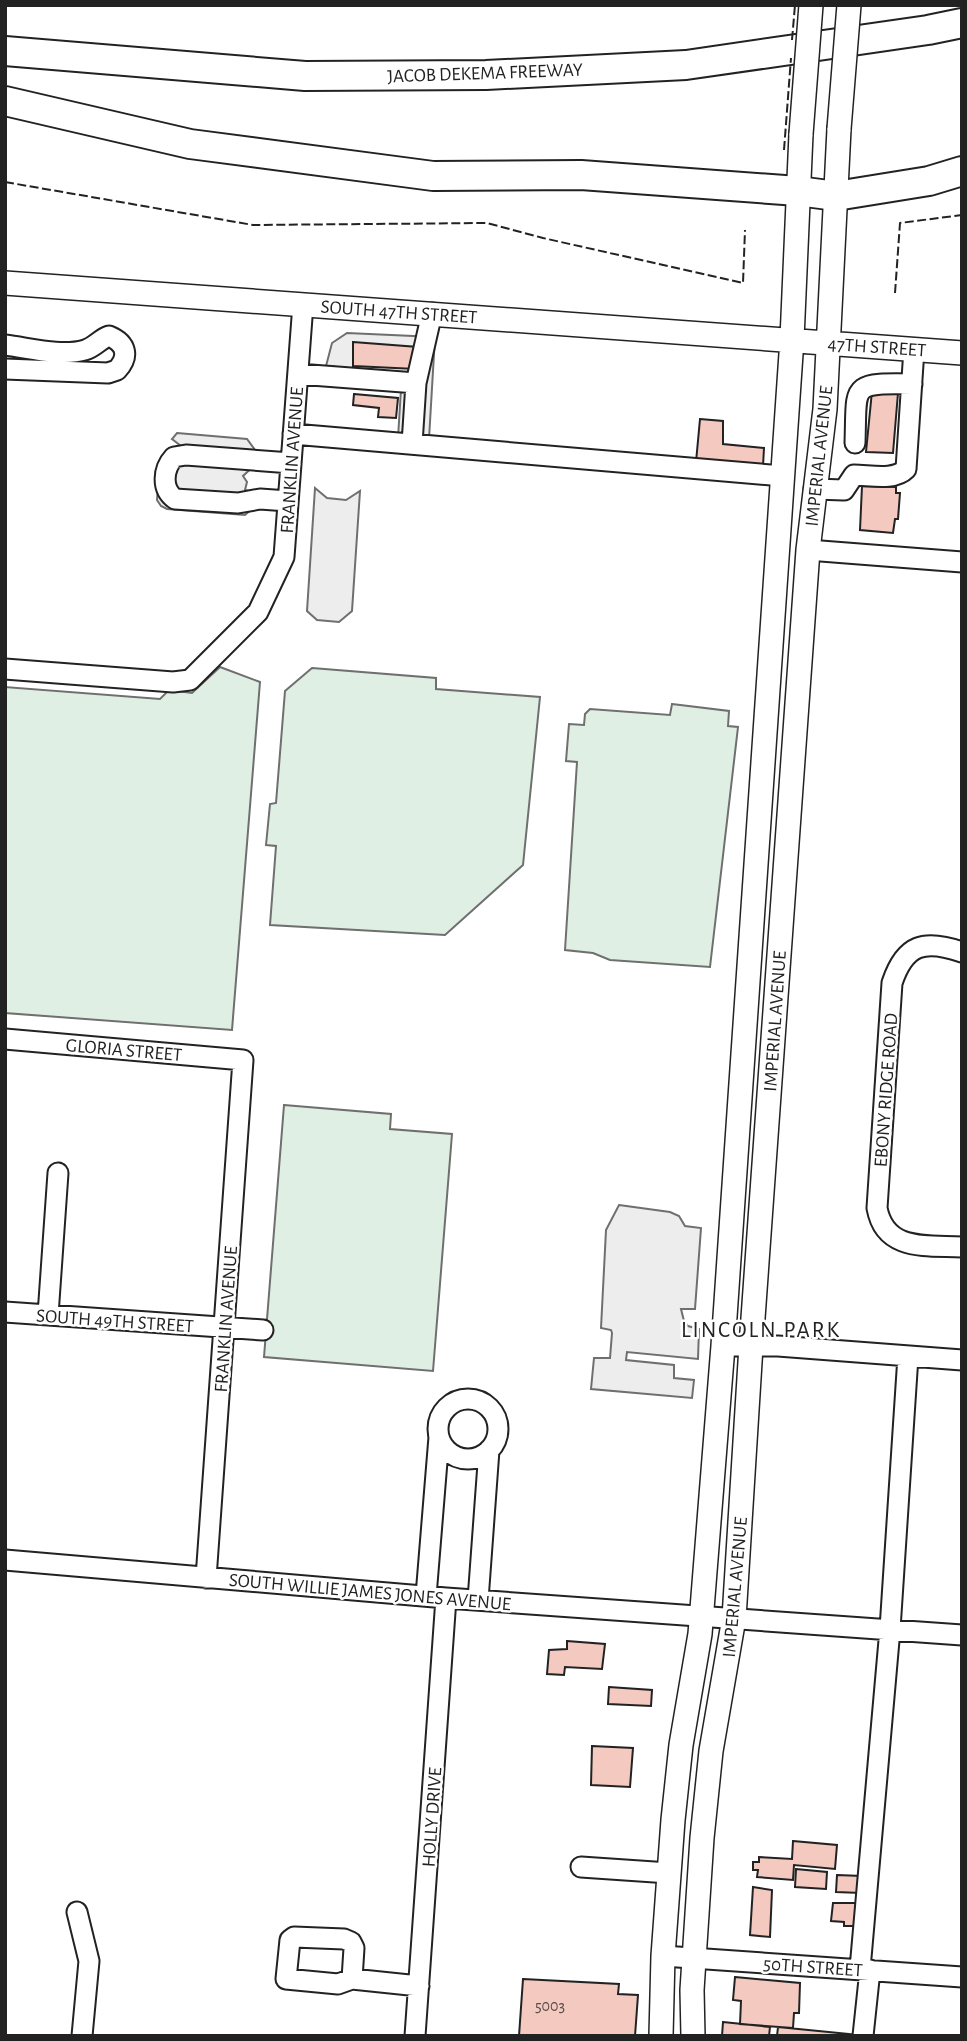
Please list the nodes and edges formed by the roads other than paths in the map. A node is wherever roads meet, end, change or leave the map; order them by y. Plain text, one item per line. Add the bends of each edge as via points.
1 (811, 5) edge
2 (849, 5) edge
3 (962, 23) edge
4 (5, 51) edge
5 (5, 101) edge
6 (962, 171) edge
7 (797, 191) junction
8 (836, 197) junction
9 (5, 283) edge
10 (303, 304) junction
11 (432, 313) junction
12 (792, 339) junction
13 (828, 342) junction
14 (5, 345) edge
15 (914, 349) junction
16 (962, 353) edge
17 (5, 369) edge
18 (298, 374) junction
19 (416, 383) junction
20 (912, 384) junction
21 (825, 409) junction
22 (856, 412) junction
23 (293, 433) junction
24 (855, 443) dead end
25 (412, 444) junction
26 (291, 463) junction
27 (783, 476) junction
28 (814, 489) junction
29 (288, 501) junction
30 (808, 550) junction
31 (962, 562) edge
32 (5, 669) edge
33 (962, 952) edge
34 (5, 1039) edge
35 (243, 1060) joint
36 (58, 1174) dead end
37 (962, 1247) edge
38 (5, 1312) edge
39 (48, 1315) junction
40 (224, 1328) junction
41 (263, 1331) dead end
42 (723, 1346) junction
43 (751, 1346) junction
44 (908, 1356) junction
45 (962, 1360) edge
46 (439, 1437) junction
47 (489, 1450) junction
48 (5, 1560) edge
49 (206, 1578) junction
50 (436, 1597) junction
51 (478, 1600) junction
52 (701, 1616) junction
53 (734, 1618) junction
54 (891, 1629) junction
55 (962, 1635) edge
56 (581, 1867) dead end
57 (669, 1873) junction
58 (77, 1912) dead end
59 (663, 1956) junction
60 (695, 1957) junction
61 (865, 1969) junction
62 (962, 1977) edge
63 (352, 1979) dead end
64 (418, 1986) junction
65 (82, 2036) edge
66 (415, 2036) edge
67 (661, 2036) edge
68 (693, 2036) edge
69 (863, 2036) edge

1 - 7 main road, IMPERIAL AVENUE, bridge
2 - 8 main road, IMPERIAL AVENUE, bridge
3 - 4 highway, JACOB DEKEMA FREEWAY via 686,65 486,75 306,76
5 - 7 highway via 190,144 433,176 581,175
6 - 8 highway
7 - 8 highway
7 - 12 main road, IMPERIAL AVENUE
8 - 13 main road, IMPERIAL AVENUE
9 - 10 main road, SOUTH 47TH STREET
10 - 11 main road, SOUTH 47TH STREET
10 - 18 street, FRANKLIN AVENUE
11 - 12 main road, SOUTH 47TH STREET
11 - 19 street
12 - 13 main road, 47TH STREET
12 - 27 main road, IMPERIAL AVENUE
13 - 15 main road, 47TH STREET
13 - 21 main road, IMPERIAL AVENUE
14 - 17 street via 72,353 110,336 124,346 125,357 117,370 108,373
15 - 16 main road, 47TH STREET
15 - 20 street
18 - 19 street
18 - 23 street, FRANKLIN AVENUE
19 - 25 street
20 - 22 street via 867,385 856,396
20 - 28 street via 903,473 854,475 844,490
21 - 22 street
21 - 28 main road, IMPERIAL AVENUE
22 - 24 street
23 - 25 street
23 - 26 street, FRANKLIN AVENUE
25 - 27 street
26 - 29 street, FRANKLIN AVENUE
26 - 29 street via 187,455 174,457 165,471 165,489 175,499
27 - 42 main road, IMPERIAL AVENUE
28 - 30 main road, IMPERIAL AVENUE
29 - 32 street, FRANKLIN AVENUE via 284,557 258,612 190,680
30 - 31 street
30 - 43 main road, IMPERIAL AVENUE
33 - 37 street, EBONY RIDGE ROAD via 935,944 912,950 899,963 892,983 877,1208 888,1233 906,1244
34 - 35 street, GLORIA STREET
35 - 40 street, FRANKLIN AVENUE
36 - 39 street
38 - 39 street, SOUTH 49TH STREET
39 - 40 street, SOUTH 49TH STREET
40 - 41 street, SOUTH 49TH STREET
40 - 49 street, FRANKLIN AVENUE
42 - 43 street
42 - 52 main road, IMPERIAL AVENUE
43 - 44 street
43 - 53 main road, IMPERIAL AVENUE
44 - 45 street
44 - 54 street
46 - 47 street via 450,1453 460,1458
46 - 47 street via 446,1408 472,1399 488,1407 497,1423
46 - 50 street, HOLLY DRIVE
47 - 51 street
48 - 49 street, SOUTH WILLIE JAMES JONES AVENUE
49 - 50 street, SOUTH WILLIE JAMES JONES AVENUE
50 - 51 street, SOUTH WILLIE JAMES JONES AVENUE
50 - 64 street, HOLLY DRIVE
51 - 52 street, SOUTH WILLIE JAMES JONES AVENUE
52 - 53 street, SOUTH WILLIE JAMES JONES AVENUE
52 - 57 main road, IMPERIAL AVENUE via 681,1745
53 - 54 street, SOUTH WILLIE JAMES JONES AVENUE
53 - 60 main road, IMPERIAL AVENUE via 711,1751
54 - 55 street, SOUTH WILLIE JAMES JONES AVENUE
54 - 61 street
56 - 57 street
57 - 59 main road, IMPERIAL AVENUE
58 - 65 street via 89,1961
59 - 60 street, 50TH STREET
59 - 67 main road, IMPERIAL AVENUE
60 - 61 street, 50TH STREET
60 - 68 main road, IMPERIAL AVENUE
61 - 62 street, 50TH STREET
61 - 69 street
63 - 64 street
64 - 66 street, HOLLY DRIVE

